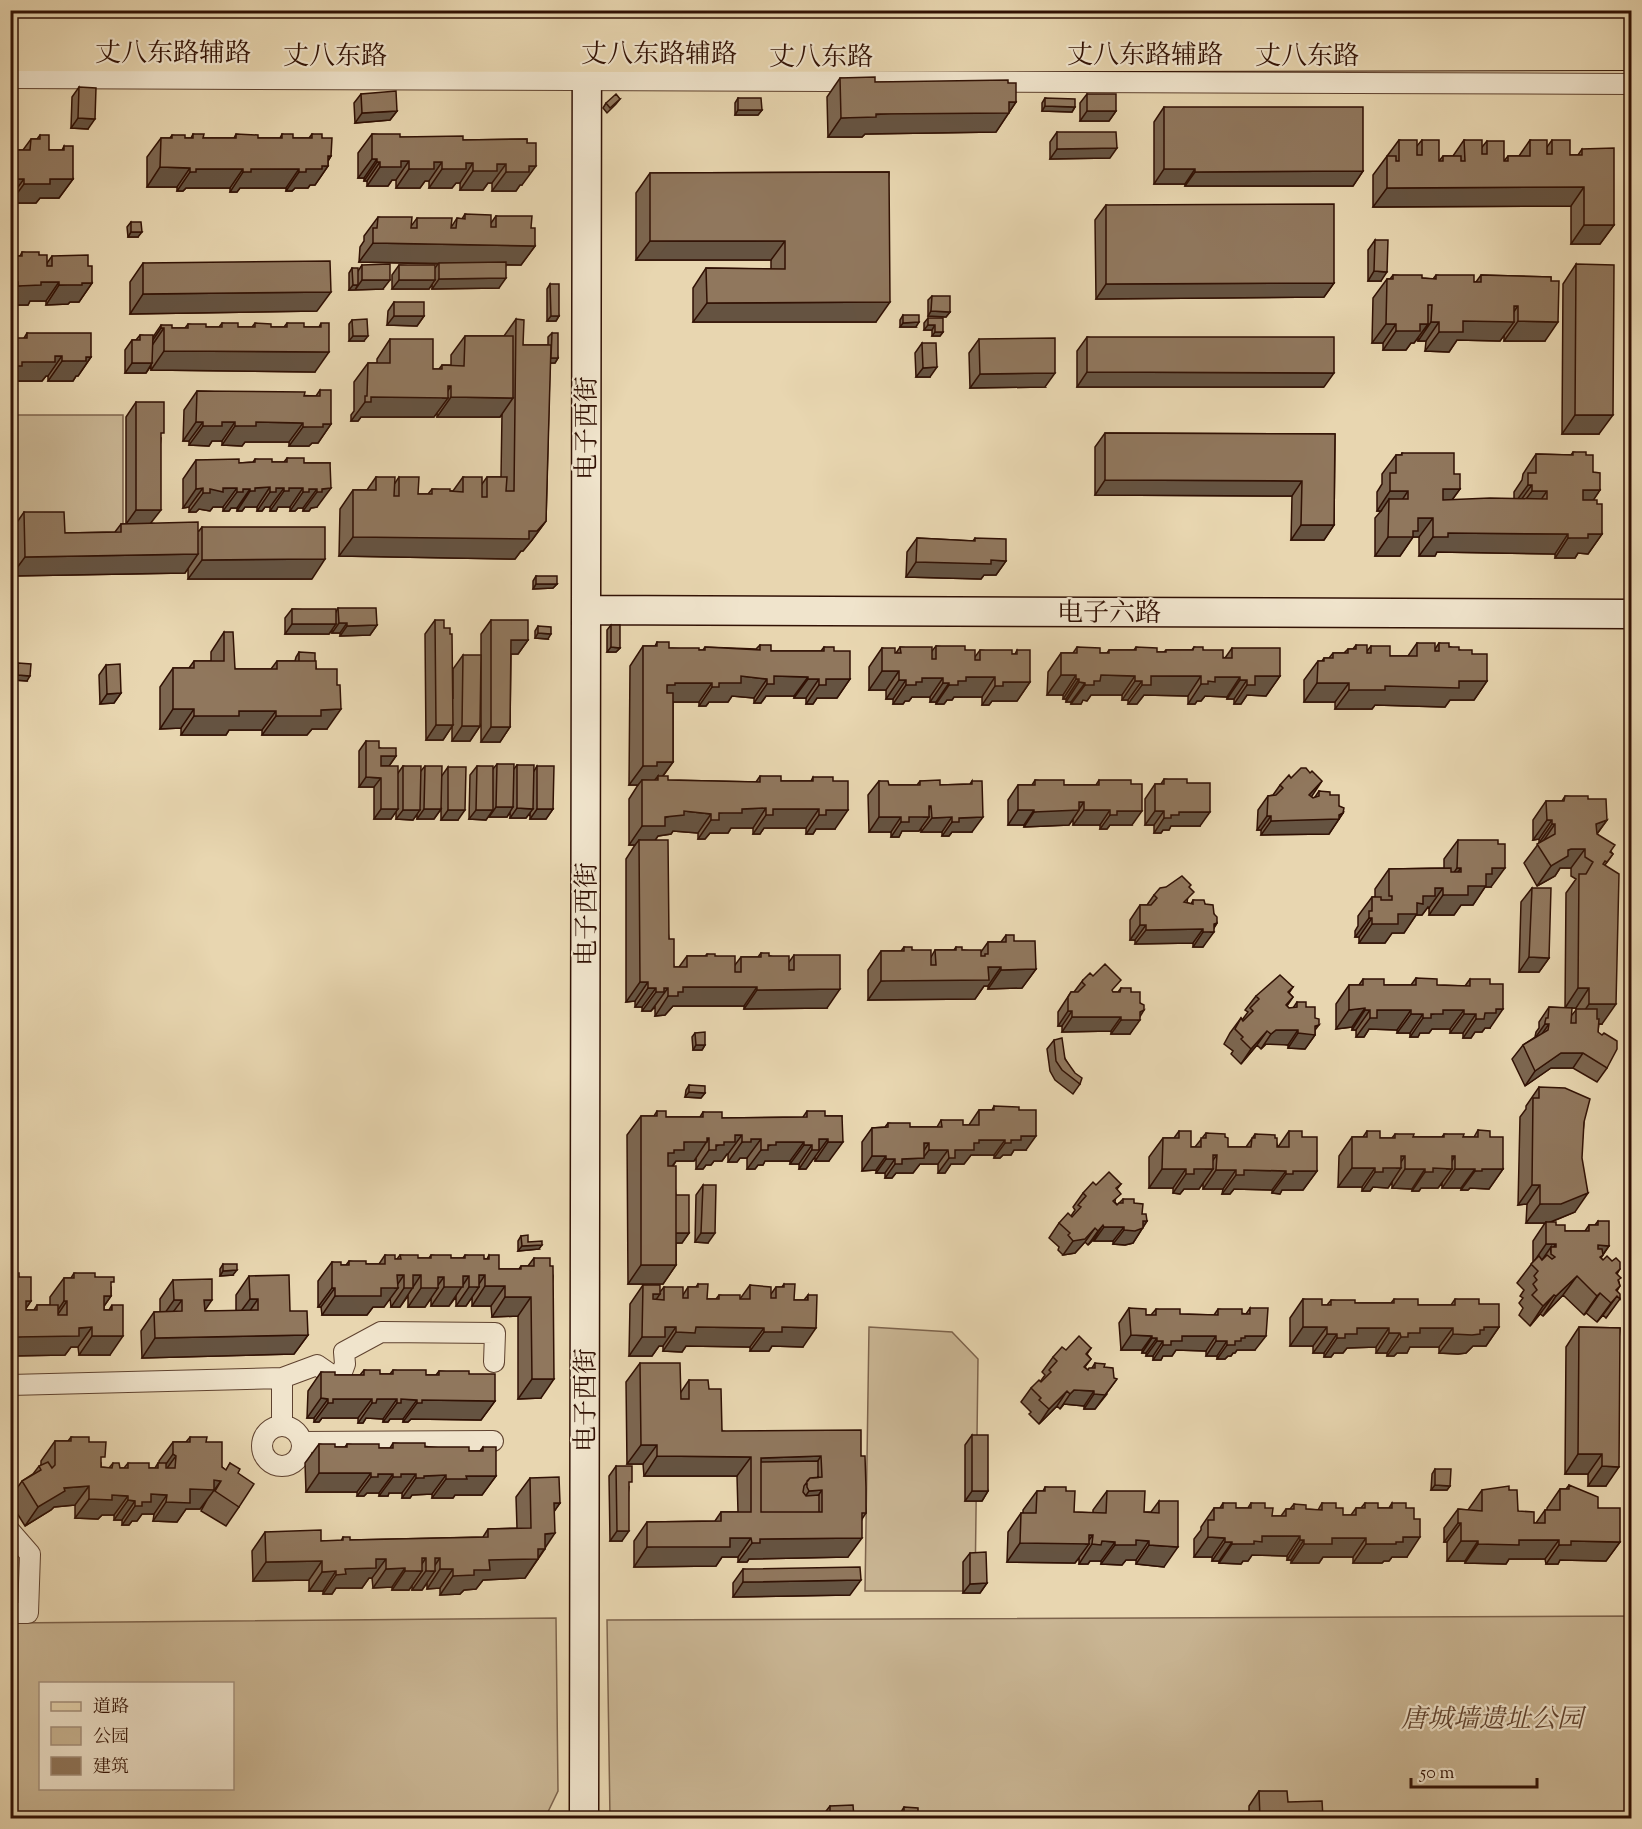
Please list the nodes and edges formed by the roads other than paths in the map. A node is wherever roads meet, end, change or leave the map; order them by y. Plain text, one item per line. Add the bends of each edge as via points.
1 (770, 18) edge
2 (10, 24) edge
3 (1632, 25) edge
4 (587, 44) edge
5 (1632, 54) edge
6 (10, 55) edge
7 (10, 78) edge
8 (1632, 84) edge
9 (586, 610) junction
10 (1632, 614) edge
11 (494, 1362) dead end
12 (282, 1378) junction
13 (10, 1385) edge
14 (282, 1426) junction
15 (493, 1441) dead end
16 (302, 1442) junction
17 (10, 1531) edge
18 (10, 1613) edge
19 (584, 1818) edge

1 - 3 main road, 丈八东路
1 - 4 main road, 丈八东路
2 - 4 main road, 丈八东路
4 - 5 main road, 丈八东路
4 - 6 main road, 丈八东路
4 - 7 street, 丈八东路辅路 via 555,79
4 - 8 street, 丈八东路辅路 via 1199,81
4 - 9 street, 电子西街
9 - 10 street, 电子六路
9 - 19 street, 电子西街
11 - 12 street via 495,1334 381,1332 344,1352 342,1372 333,1376 317,1365
12 - 13 street
12 - 14 street
14 - 16 street via 296,1432
14 - 16 street via 267,1432 263,1439 263,1453 272,1463 279,1466 295,1461
15 - 16 street
17 - 18 street via 30,1554 28,1613

